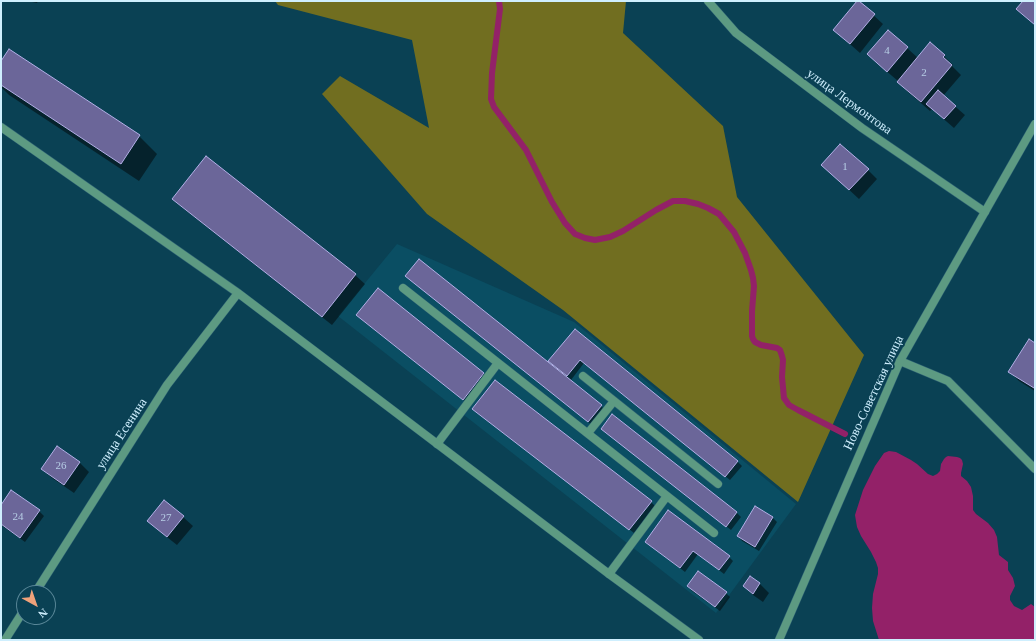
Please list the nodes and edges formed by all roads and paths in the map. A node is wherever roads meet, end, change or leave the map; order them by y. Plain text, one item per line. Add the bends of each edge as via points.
1 (708, 1) edge
2 (1035, 124) edge
3 (1, 127) edge
4 (985, 212) junction
5 (403, 288) dead end
6 (238, 293) junction
7 (900, 361) junction
8 (498, 363) junction
9 (583, 376) dead end
10 (614, 401) junction
11 (588, 433) junction
12 (437, 444) junction
13 (1035, 468) edge
14 (718, 484) dead end
15 (667, 496) junction
16 (714, 533) dead end
17 (608, 574) junction
18 (40, 585) edge
19 (16, 623) edge
20 (5, 640) edge
21 (699, 640) edge
22 (779, 640) edge

1 - 4 street, улица Лермонтова via 736,33 862,128
2 - 4 street, Ново-Советская улица
3 - 6 street
4 - 7 street, Ново-Советская улица
5 - 8 street
6 - 12 street
6 - 18 street, улица Есенина via 168,385
7 - 13 street via 948,381
7 - 22 street, Ново-Советская улица
8 - 11 street
8 - 12 street
9 - 10 street
10 - 11 street
10 - 14 street
11 - 15 street
12 - 17 street
15 - 16 street
15 - 17 street
17 - 21 street
19 - 20 street

